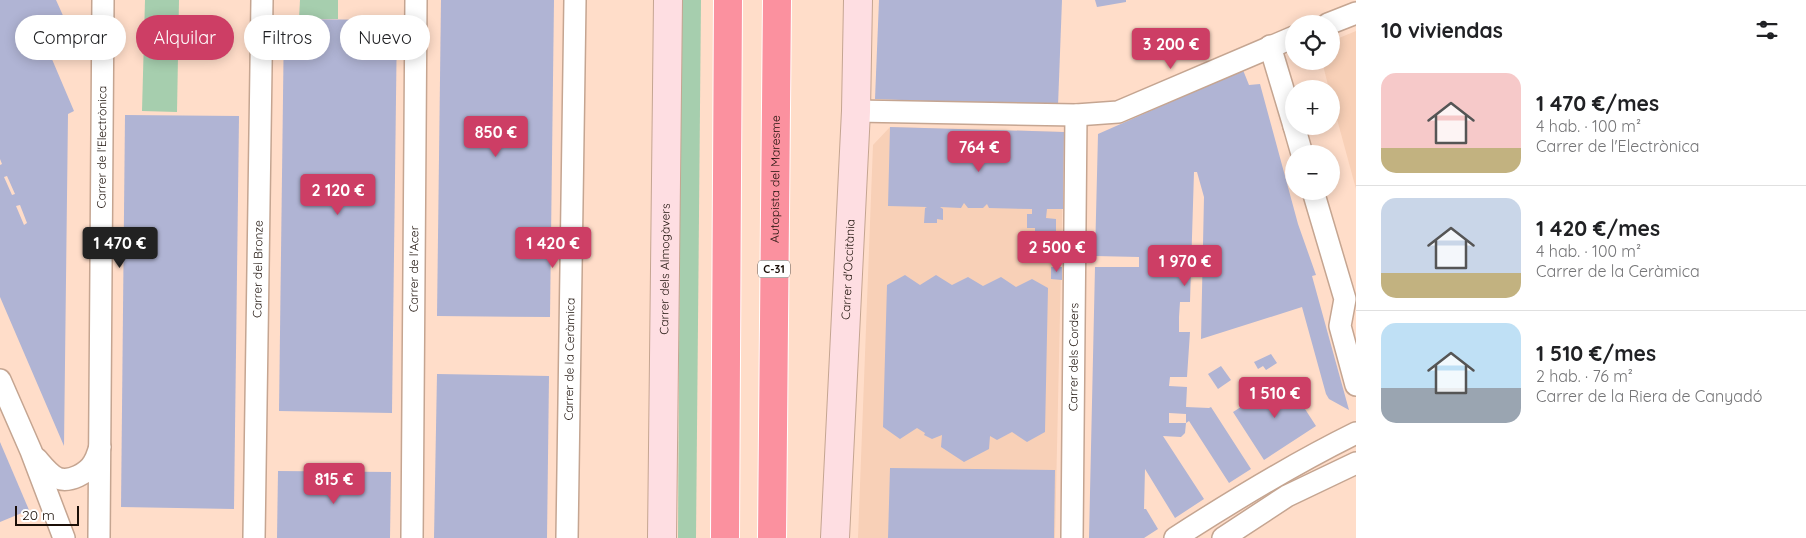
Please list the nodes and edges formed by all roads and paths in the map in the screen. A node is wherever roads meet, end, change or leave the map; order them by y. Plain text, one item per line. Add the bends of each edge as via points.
1 (103, 0) edge
2 (262, 0) edge
3 (416, 0) edge
4 (575, 0) edge
5 (668, 0) edge
6 (728, 0) edge
7 (777, 0) edge
8 (858, 0) edge
9 (1356, 13) edge
10 (1340, 19) edge
11 (1285, 40) edge
12 (1270, 46) junction
13 (1285, 96) edge
14 (856, 111) junction
15 (1076, 114) junction
16 (1316, 200) edge
17 (1350, 300) edge
18 (0, 380) edge
19 (1356, 385) edge
20 (1356, 433) edge
21 (100, 444) junction
22 (31, 451) junction
23 (1356, 463) edge
24 (64, 538) edge
25 (99, 538) edge
26 (254, 538) edge
27 (412, 538) edge
28 (567, 538) edge
29 (662, 538) edge
30 (725, 538) edge
31 (772, 538) edge
32 (835, 538) edge
33 (1072, 538) edge
34 (1175, 538) edge
35 (1223, 538) edge

1 - 21 street, Carrer de l'Electrònica
2 - 26 street, Carrer del Bronze
3 - 27 street, Carrer de l'Acer
4 - 28 street, Carrer de la Ceràmica
5 - 29 street, Carrer dels Almogàvers
6 - 30 highway
7 - 31 highway, Autopista del Maresme / C-31
8 - 14 street, Carrer d'Occitània
9 - 10 street
11 - 12 street
12 - 13 street
12 - 15 street via 1118,112
14 - 15 street
14 - 32 street, Carrer d'Occitània
15 - 33 street, Carrer dels Corders
16 - 17 street
17 - 19 street via 1340,326
18 - 22 street
20 - 34 street via 1226,505
21 - 22 street, Carrer de l'Electrònica via 94,463 74,478 59,479 48,472
21 - 25 street, Carrer de l'Electrònica
22 - 24 street
23 - 35 street via 1287,496

